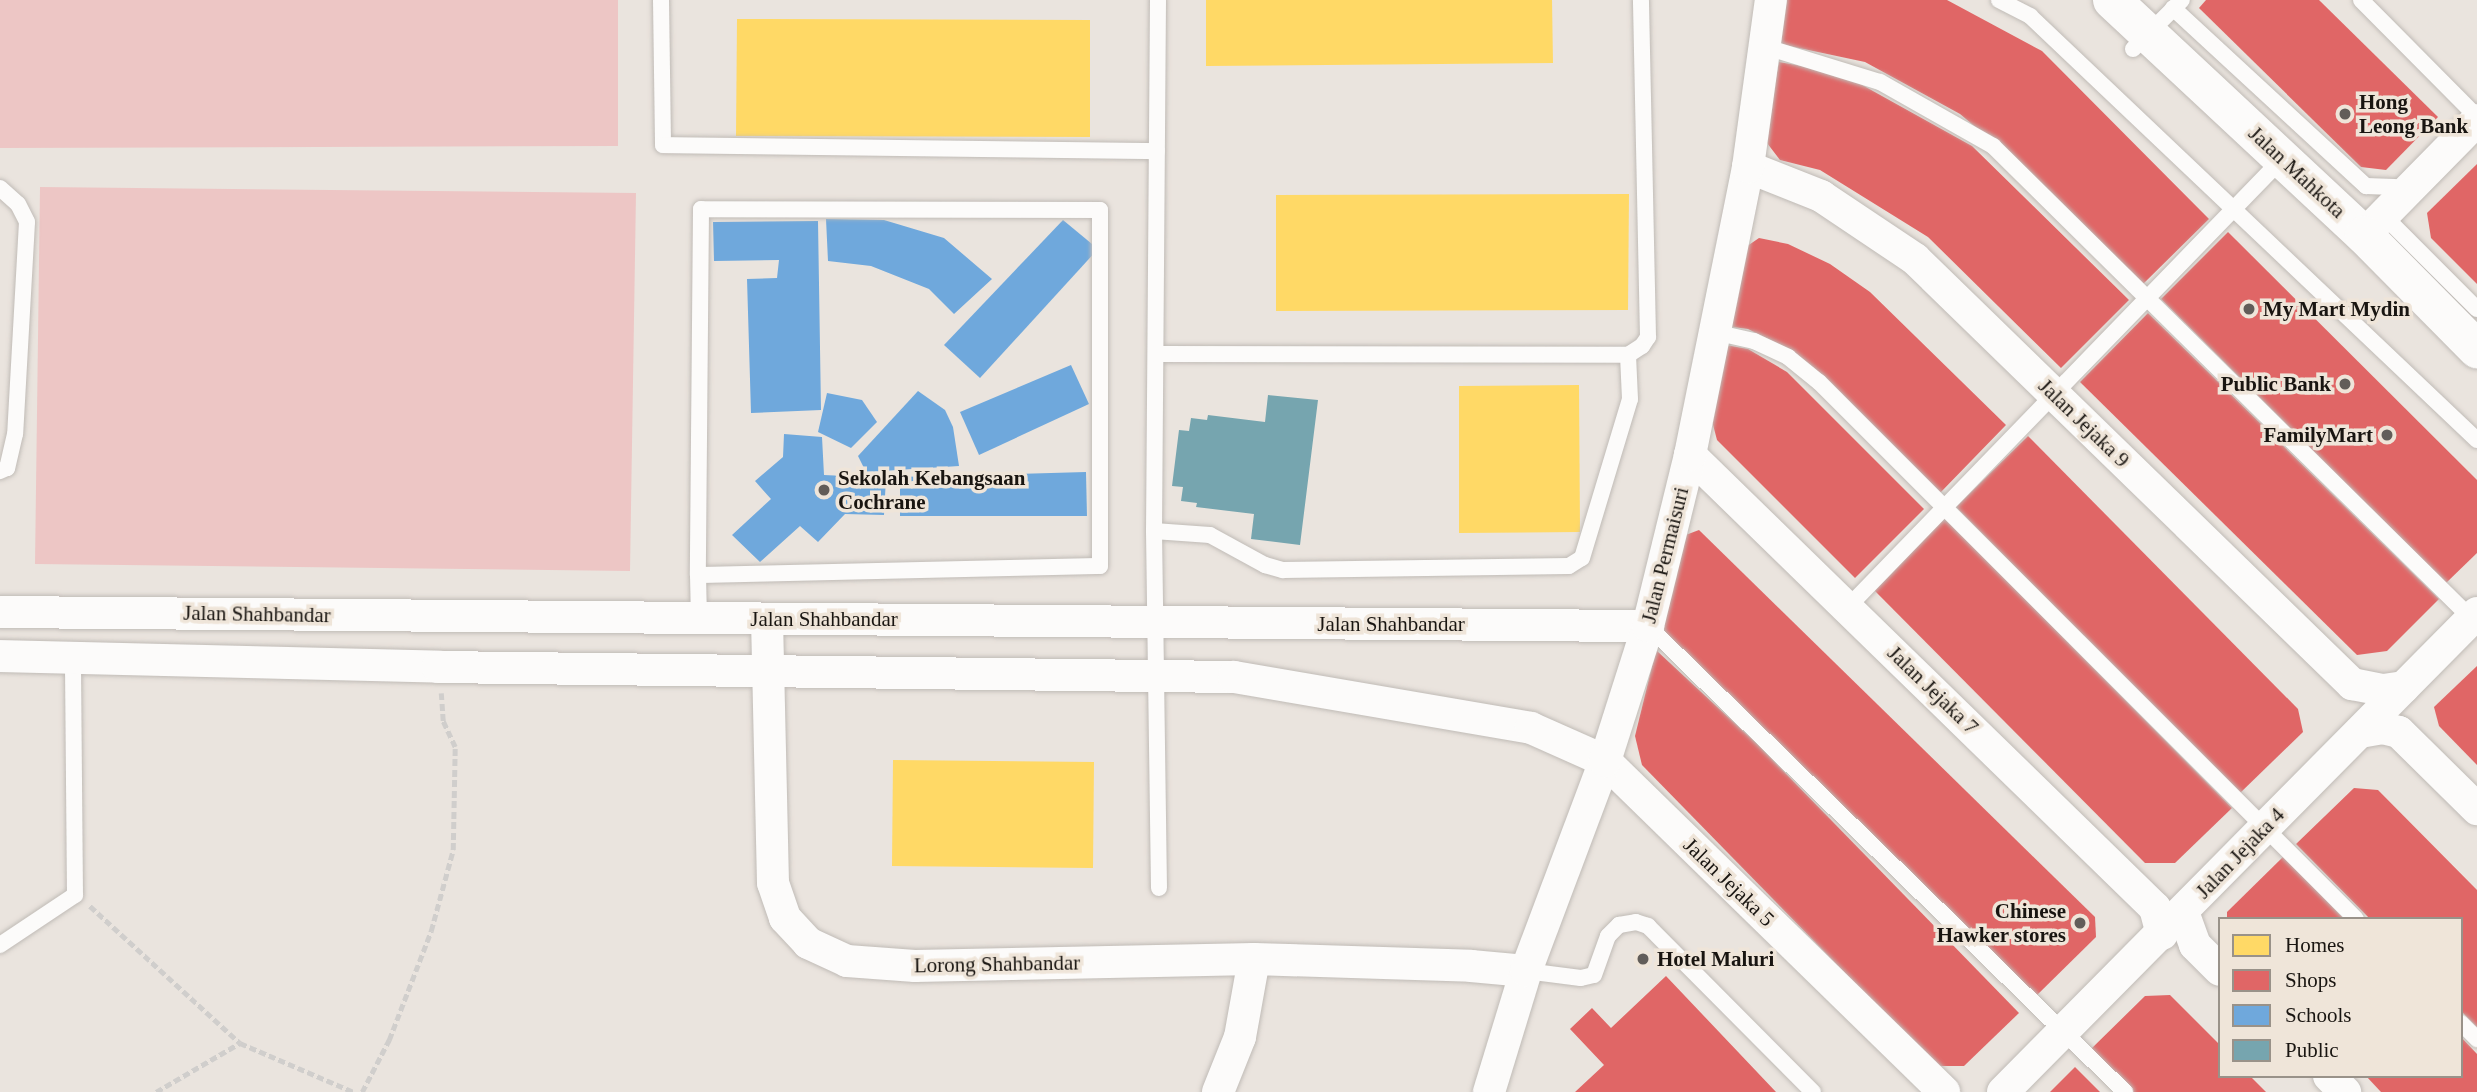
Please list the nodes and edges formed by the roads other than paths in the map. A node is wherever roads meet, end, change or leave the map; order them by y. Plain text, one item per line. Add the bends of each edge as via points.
1 (661, 0) edge
2 (1158, 0) edge
3 (1641, 0) edge
4 (1771, 0) edge
5 (1999, 0) edge
6 (2112, 0) edge
7 (2361, 0) edge
8 (2159, 23) edge
9 (1766, 47) junction
10 (2475, 127) edge
11 (1157, 151) junction
12 (2283, 158) junction
13 (1748, 167) junction
14 (0, 188) edge
15 (2232, 211) junction
16 (2383, 215) junction
17 (2146, 300) junction
18 (2477, 309) edge
19 (1714, 332) junction
20 (2477, 349) edge
21 (1156, 354) junction
22 (1628, 355) junction
23 (2054, 394) junction
24 (2477, 440) edge
25 (1690, 455) junction
26 (0, 471) edge
27 (1944, 508) junction
28 (1154, 531) junction
29 (698, 575) junction
30 (1848, 607) junction
31 (0, 612) edge
32 (699, 618) junction
33 (767, 619) junction
34 (2475, 619) edge
35 (1155, 622) junction
36 (1648, 626) junction
37 (0, 656) edge
38 (73, 657) junction
39 (768, 672) junction
40 (1155, 677) junction
41 (2404, 687) junction
42 (2360, 732) junction
43 (1605, 761) junction
44 (2477, 809) edge
45 (2264, 827) junction
46 (1158, 888) dead end
47 (2354, 917) edge
48 (2172, 923) junction
49 (0, 945) edge
50 (1254, 959) junction
51 (2218, 968) edge
52 (1526, 971) junction
53 (2463, 1025) edge
54 (2063, 1032) junction
55 (2477, 1039) edge
56 (2331, 1078) edge
57 (1220, 1091) edge
58 (1489, 1092) edge
59 (1813, 1092) edge
60 (1944, 1092) edge
61 (2003, 1092) edge
62 (2125, 1092) edge
63 (2345, 1092) edge

1 - 11 lane via 663,145
2 - 11 lane
3 - 22 lane via 1648,337
4 - 9 street, Jalan Permaisuri
5 - 15 lane via 2030,16
6 - 8 street, Jalan Mahkota
7 - 10 lane
8 - 12 street, Jalan Mahkota
8 - 16 lane via 2366,186 2394,187
9 - 13 street, Jalan Permaisuri
9 - 17 lane via 1880,82 1993,146
10 - 16 street
11 - 21 lane
12 - 15 lane
12 - 16 street, Jalan Mahkota
13 - 19 street, Jalan Permaisuri
13 - 23 street, Jalan Jejaka 9 via 1821,196 1915,259
14 - 26 lane via 18,204 27,222 15,434 8,468
15 - 17 lane
15 - 24 lane
16 - 18 lane
16 - 20 street, Jalan Mahkota
17 - 23 lane
17 - 34 lane
19 - 25 street, Jalan Permaisuri
19 - 27 lane via 1754,341 1788,357
21 - 22 lane
21 - 28 lane
22 - 28 lane via 1630,399 1581,558 1569,566 1283,570 1210,536
23 - 27 lane
23 - 41 street, Jalan Jejaka 9 via 2352,684 2383,690
25 - 30 street, Jalan Jejaka 7
25 - 36 street, Jalan Permaisuri
27 - 30 lane
27 - 45 lane
28 - 35 lane
29 - 29 lane via 1100,566 1100,210 701,209
29 - 32 lane
30 - 48 street, Jalan Jejaka 7
31 - 32 street, Jalan Shahbandar
32 - 33 street, Jalan Shahbandar
33 - 35 street, Jalan Shahbandar
33 - 39 street, Lorong Shahbandar
34 - 41 street, Jalan Jejaka 4
35 - 36 street, Jalan Shahbandar
35 - 40 lane
36 - 43 street, Jalan Permaisuri
36 - 54 lane
37 - 38 street
38 - 39 street
38 - 49 lane via 75,895
39 - 40 street
39 - 50 street, Lorong Shahbandar via 773,883 785,918 808,943 847,961 915,966
40 - 43 street via 1234,677 1531,728
40 - 46 lane
41 - 42 street, Jalan Jejaka 4
42 - 44 street via 2382,728 2399,732
42 - 45 street, Jalan Jejaka 4
43 - 52 street, Jalan Permaisuri
43 - 60 street, Jalan Jejaka 5
45 - 47 lane
45 - 48 street, Jalan Jejaka 4
48 - 51 street, Jalan Jejaka 7
48 - 54 street, Jalan Jejaka 4
50 - 52 street, Lorong Shahbandar
50 - 57 street via 1240,1037
52 - 58 street, Jalan Permaisuri
52 - 59 lane via 1581,978 1594,975 1608,936 1619,925 1636,922 1648,926
53 - 55 lane
54 - 61 street, Jalan Jejaka 4
54 - 62 lane
56 - 63 street

